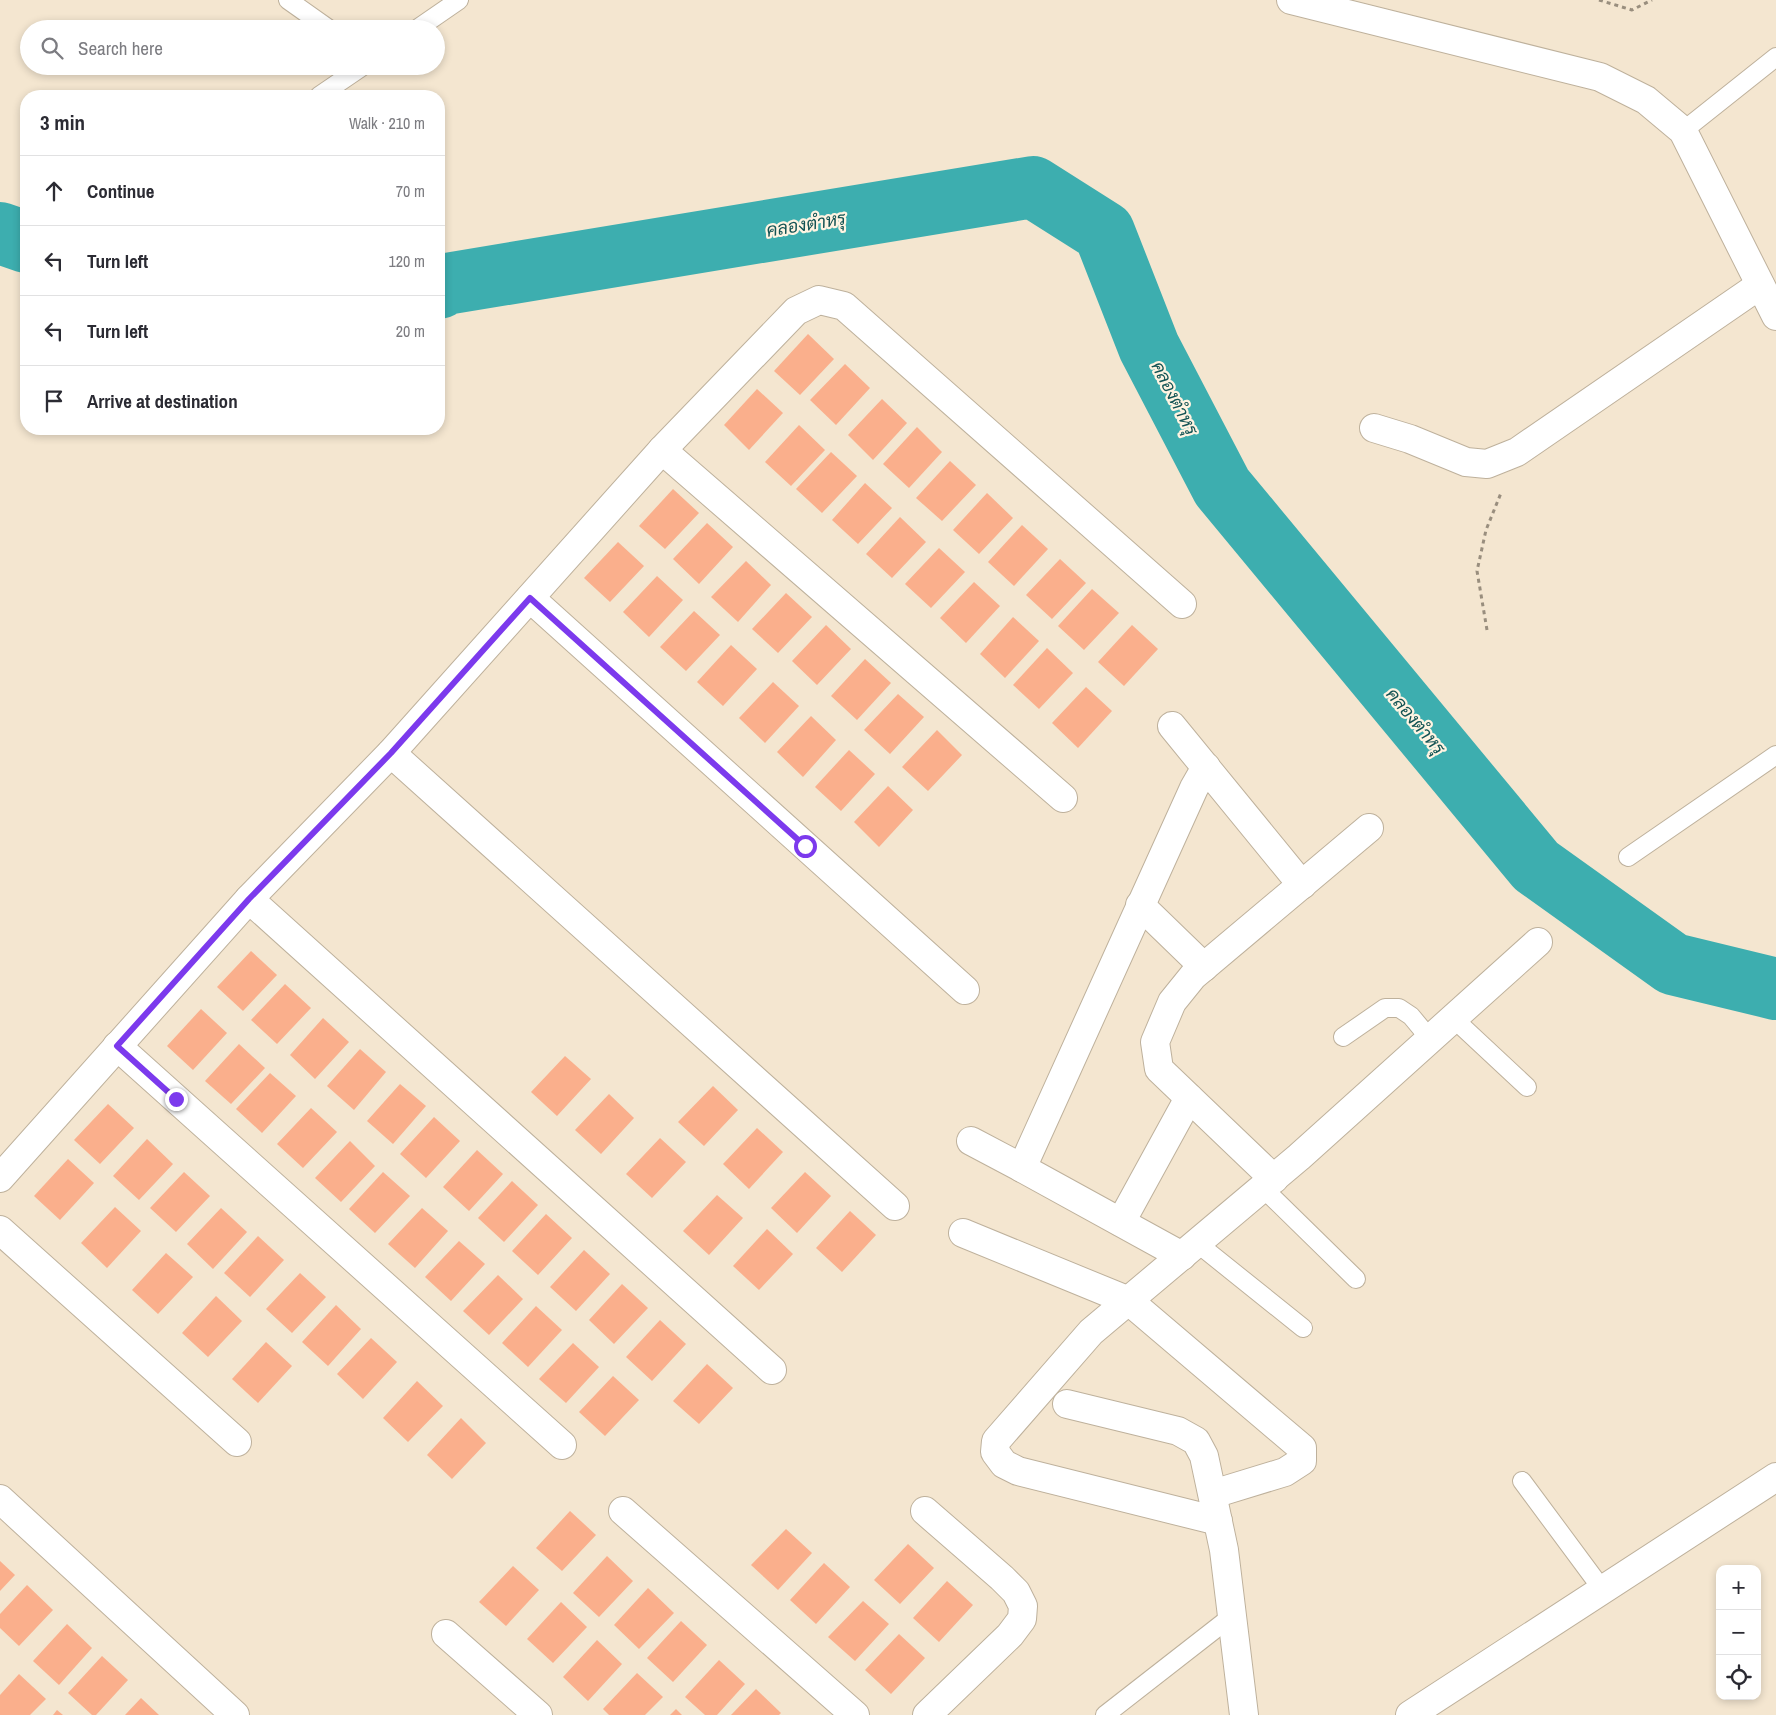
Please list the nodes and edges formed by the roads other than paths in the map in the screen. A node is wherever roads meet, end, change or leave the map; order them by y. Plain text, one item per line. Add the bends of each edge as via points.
1 (288, 0) edge
2 (459, 0) edge
3 (1291, 0) edge
4 (316, 20) edge
5 (430, 20) edge
6 (1776, 57) edge
7 (349, 75) edge
8 (328, 90) edge
9 (1683, 131) junction
10 (1760, 285) junction
11 (1776, 316) edge
12 (1374, 428) dead end
13 (662, 450) junction
14 (530, 598) junction
15 (1182, 604) dead end
16 (1172, 726) dead end
17 (391, 753) junction
18 (1776, 755) edge
19 (1206, 767) junction
20 (1063, 798) dead end
21 (1369, 828) dead end
22 (1628, 857) dead end
23 (1302, 885) junction
24 (249, 899) junction
25 (1140, 905) junction
26 (1538, 942) dead end
27 (1204, 968) junction
28 (965, 990) dead end
29 (1454, 1018) junction
30 (1343, 1037) dead end
31 (1430, 1039) junction
32 (117, 1046) junction
33 (1527, 1087) dead end
34 (1189, 1098) junction
35 (972, 1141) dead end
36 (1022, 1168) junction
37 (0, 1178) edge
38 (1269, 1183) junction
39 (895, 1206) dead end
40 (1121, 1222) junction
41 (0, 1230) edge
42 (963, 1233) dead end
43 (1190, 1250) junction
44 (1356, 1279) dead end
45 (1129, 1301) junction
46 (1302, 1328) dead end
47 (772, 1370) dead end
48 (1067, 1404) dead end
49 (237, 1442) dead end
50 (562, 1445) dead end
51 (1776, 1477) edge
52 (1522, 1481) dead end
53 (1213, 1494) junction
54 (0, 1499) edge
55 (623, 1511) dead end
56 (925, 1511) dead end
57 (1218, 1521) junction
58 (1602, 1589) junction
59 (1232, 1616) junction
60 (446, 1634) dead end
61 (235, 1715) edge
62 (538, 1715) edge
63 (855, 1715) edge
64 (927, 1715) edge
65 (1105, 1715) edge
66 (1244, 1715) edge
67 (1410, 1715) edge

1 - 4 lane
2 - 5 lane
3 - 9 street via 1600,77 1646,100
6 - 9 lane
7 - 8 lane
9 - 10 street
10 - 11 street
10 - 12 street via 1517,452 1487,464 1466,462
13 - 14 street
13 - 15 street via 796,311 819,300 844,306
13 - 20 street
14 - 17 street
14 - 28 street
16 - 19 street
17 - 24 street
17 - 39 street
18 - 22 lane
19 - 23 street
19 - 25 street
21 - 23 street
23 - 27 street
24 - 32 street
24 - 47 street
25 - 27 street
25 - 36 street
26 - 29 street
27 - 34 street via 1193,976 1172,1002 1155,1042 1159,1068
29 - 31 street
29 - 33 lane
30 - 31 lane via 1385,1008 1399,1008 1411,1016
31 - 38 street
32 - 37 street
32 - 50 street
34 - 38 street
34 - 40 street
35 - 36 street
36 - 40 street
38 - 43 street
38 - 44 lane
40 - 43 street
41 - 49 street
42 - 45 street
43 - 45 street
43 - 46 lane
45 - 53 street via 1302,1448 1302,1461 1286,1472
45 - 57 street via 1091,1332 996,1441 995,1452 1004,1464 1018,1472
48 - 53 street via 1178,1431 1196,1441 1204,1456
51 - 58 street
52 - 58 lane
53 - 57 street
54 - 61 street
55 - 63 street
56 - 64 street via 1002,1578 1016,1592 1023,1606 1022,1619 1010,1635
57 - 59 street
58 - 67 street
59 - 65 lane
59 - 66 street
60 - 62 street

